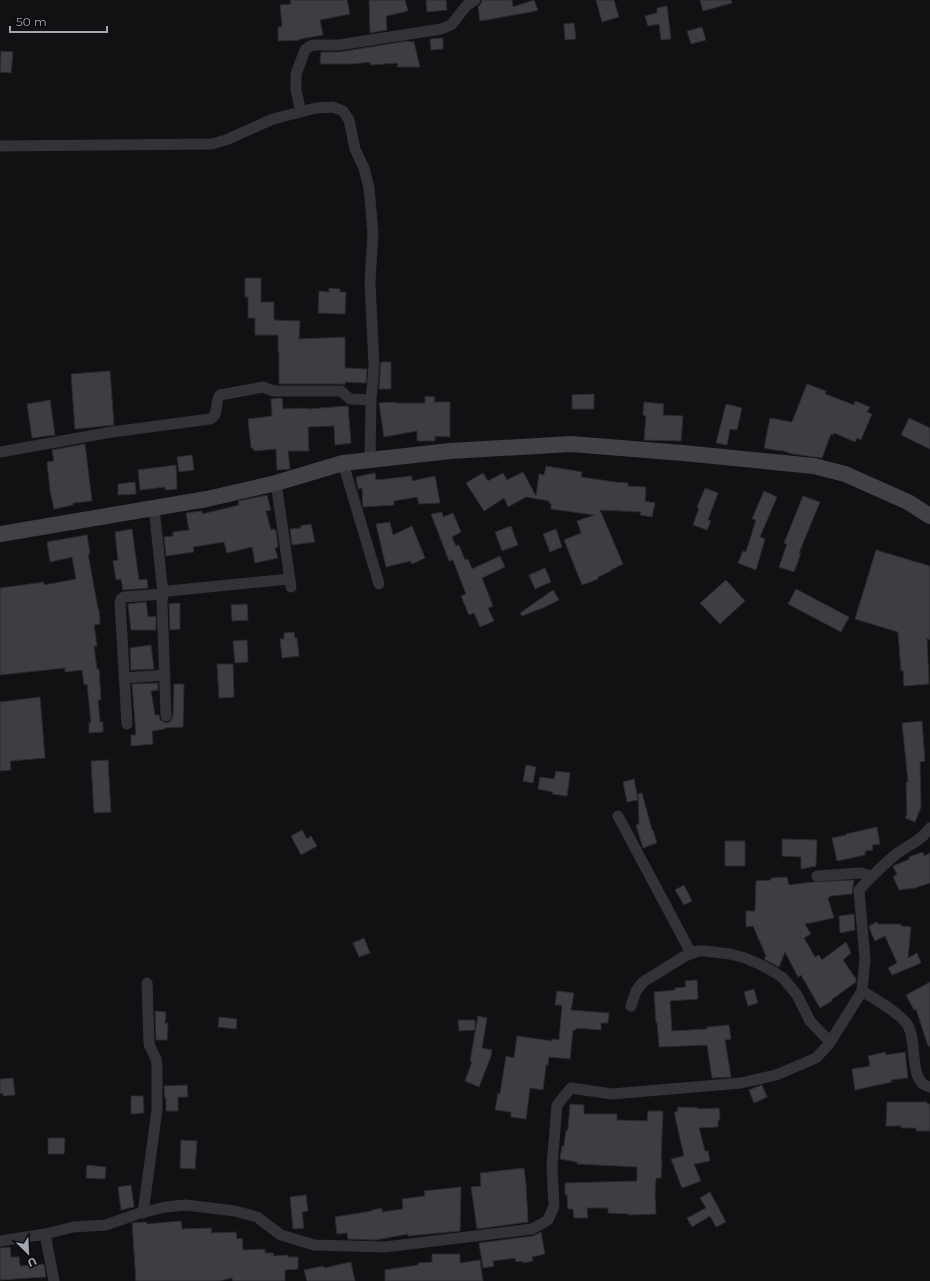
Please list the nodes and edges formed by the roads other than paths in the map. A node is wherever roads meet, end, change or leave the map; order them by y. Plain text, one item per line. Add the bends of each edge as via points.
1 (475, 0) edge
2 (300, 110) junction
3 (0, 146) edge
4 (371, 400) junction
5 (0, 452) edge
6 (370, 460) junction
7 (343, 464) junction
8 (276, 483) junction
9 (154, 507) junction
10 (930, 516) edge
11 (0, 534) edge
12 (379, 584) dead end
13 (164, 594) junction
14 (165, 675) junction
15 (124, 678) junction
16 (166, 716) dead end
17 (128, 724) dead end
18 (618, 816) dead end
19 (930, 828) edge
20 (817, 876) dead end
21 (871, 877) junction
22 (691, 953) junction
23 (147, 983) dead end
24 (862, 991) junction
25 (631, 1006) dead end
26 (830, 1042) junction
27 (930, 1087) edge
28 (143, 1213) junction
29 (45, 1234) junction
30 (0, 1240) edge
31 (54, 1281) edge

1 - 2 street via 466,5 451,24 442,29 339,45 310,46 305,50 296,74
2 - 3 street via 212,144
2 - 4 street via 333,107 343,111 349,120 355,149 364,168 369,188 373,233 370,282 374,366
4 - 5 street via 350,399 341,391 276,391 263,387 220,394 216,414 210,419 112,432
4 - 6 street
6 - 7 main road
6 - 10 main road via 450,451 571,444 683,452 814,466 845,474 908,502
7 - 8 main road
7 - 12 street
8 - 9 main road
8 - 13 street via 290,583 168,591
9 - 11 main road
9 - 13 street
13 - 14 street via 162,600
13 - 15 street via 124,596 121,599
14 - 15 street
14 - 16 street
15 - 17 street
18 - 22 street
19 - 21 street via 925,835 896,854
20 - 21 street via 859,873
21 - 24 street via 859,890 865,960
22 - 25 street via 643,982 636,991
22 - 26 street via 705,951 730,954 774,972 791,986 810,1021
23 - 28 street via 150,1044 157,1066 157,1110
24 - 26 street
24 - 27 street via 901,1017 907,1024 911,1032 917,1076 923,1084
26 - 28 street via 816,1058 776,1075 741,1083 612,1094 571,1088 557,1105 552,1166 554,1206 548,1220 532,1228 385,1247 314,1245 281,1235 257,1217 235,1211 186,1205
28 - 29 street via 106,1225 73,1227
29 - 30 street
29 - 31 street

